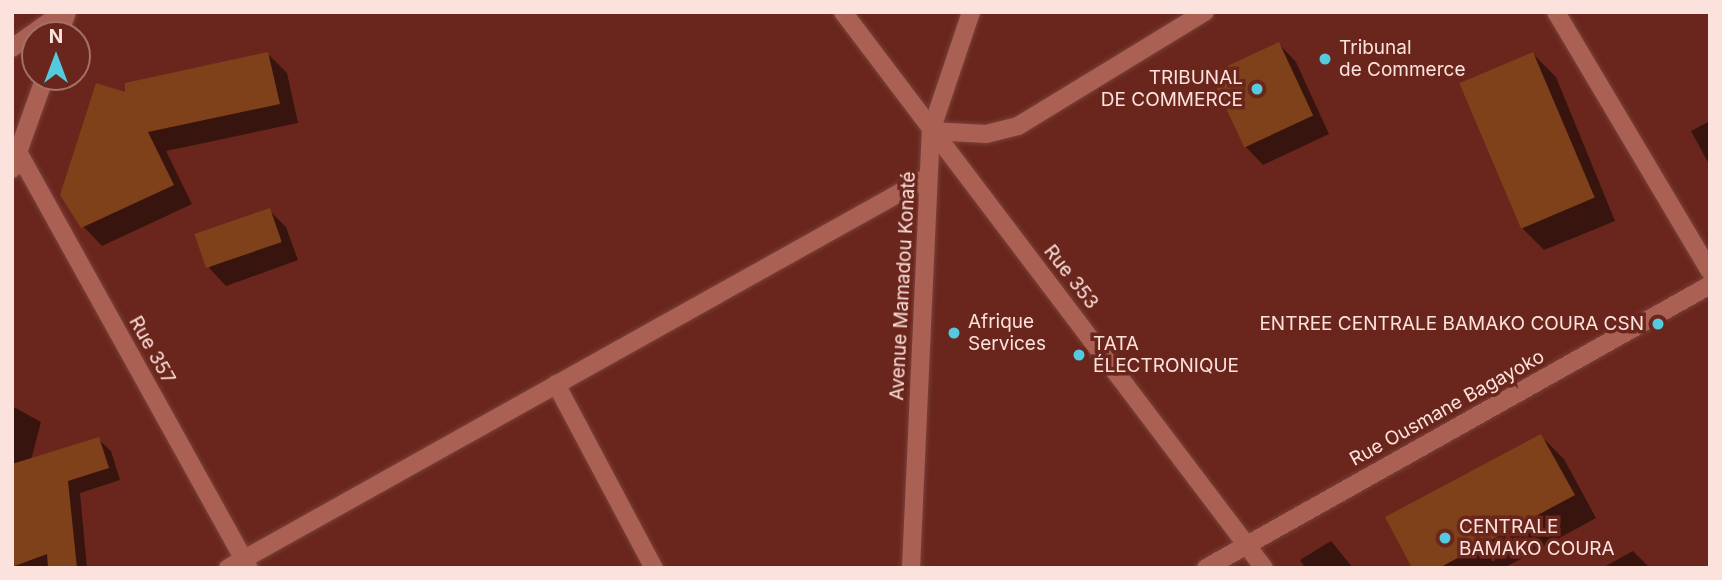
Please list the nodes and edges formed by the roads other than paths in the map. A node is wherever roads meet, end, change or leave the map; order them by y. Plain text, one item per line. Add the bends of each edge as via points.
1 (65, 12) edge
2 (844, 12) edge
3 (971, 12) edge
4 (1205, 12) edge
5 (1556, 12) edge
6 (12, 48) edge
7 (40, 91) edge
8 (931, 131) junction
9 (19, 152) junction
10 (12, 169) edge
11 (929, 177) junction
12 (1710, 271) edge
13 (1710, 285) edge
14 (556, 384) junction
15 (1250, 543) junction
16 (240, 565) edge
17 (654, 568) edge
18 (911, 568) edge
19 (1206, 568) edge
20 (1264, 568) edge

1 - 6 street
2 - 8 street, Rue 353
3 - 8 street, Avenue Mamadou Konaté
4 - 8 street via 1018,126 986,134
5 - 12 street
7 - 9 street
8 - 11 street, Avenue Mamadou Konaté
8 - 15 street, Rue 353
9 - 10 street
9 - 16 street, Rue 357
11 - 14 street
11 - 18 street, Avenue Mamadou Konaté
13 - 15 street, Rue Ousmane Bagayoko
14 - 16 street
14 - 17 street
15 - 19 street, Rue Ousmane Bagayoko
15 - 20 street, Rue 353

